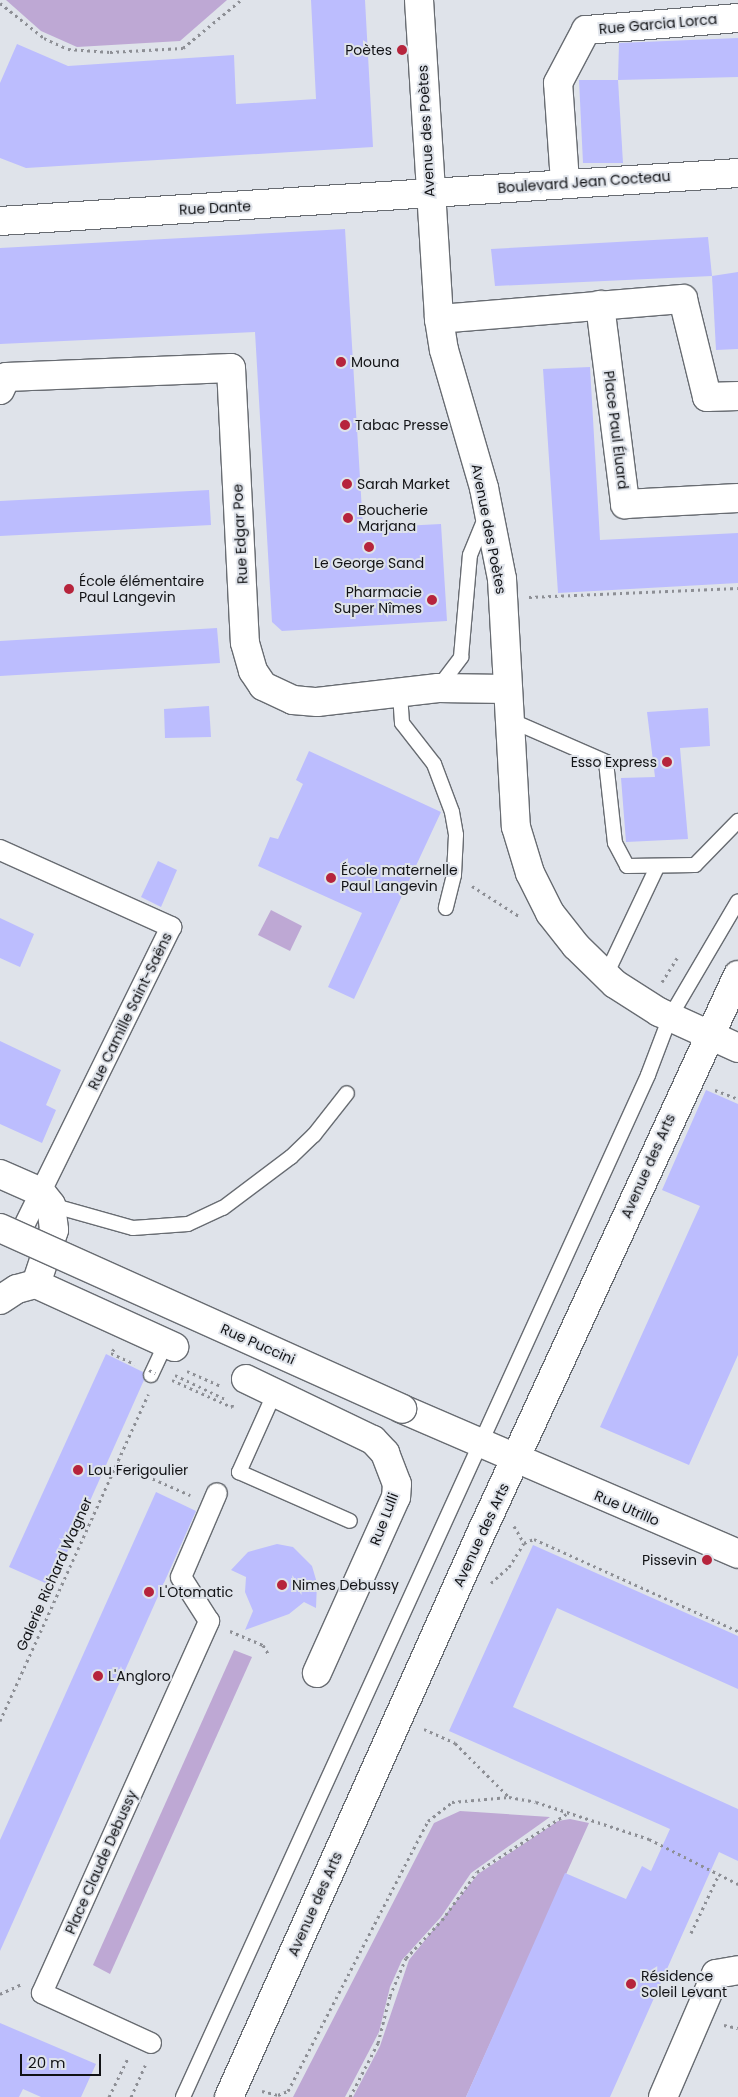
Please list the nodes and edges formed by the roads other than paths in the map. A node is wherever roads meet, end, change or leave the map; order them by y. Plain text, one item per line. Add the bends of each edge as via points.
1 (419, 0) edge
2 (738, 18) edge
3 (738, 173) edge
4 (565, 182) junction
5 (429, 194) junction
6 (0, 221) edge
7 (600, 305) junction
8 (439, 319) junction
9 (0, 390) edge
10 (738, 396) edge
11 (738, 498) edge
12 (488, 511) junction
13 (438, 688) junction
14 (508, 689) junction
15 (400, 694) junction
16 (510, 720) junction
17 (738, 821) edge
18 (0, 850) edge
19 (656, 869) junction
20 (738, 901) edge
21 (446, 908) dead end
22 (606, 975) junction
23 (738, 975) edge
24 (670, 1017) junction
25 (709, 1035) junction
26 (738, 1048) edge
27 (347, 1093) dead end
28 (0, 1174) edge
29 (46, 1198) junction
30 (10, 1232) edge
31 (36, 1284) junction
32 (0, 1300) edge
33 (170, 1345) joint
34 (155, 1376) road end
35 (235, 1383) road end
36 (275, 1392) junction
37 (478, 1443) junction
38 (516, 1460) junction
39 (214, 1499) road end
40 (350, 1521) dead end
41 (738, 1554) edge
42 (316, 1673) dead end
43 (738, 1970) edge
44 (151, 2043) road end
45 (183, 2097) edge
46 (229, 2097) edge
47 (662, 2097) edge

1 - 5 street, Avenue des Poètes
2 - 4 street, Rue Garcia Lorca via 586,30 558,82
3 - 4 street, Boulevard Jean Cocteau
4 - 5 street, Boulevard Jean Cocteau
5 - 6 street, Rue Dante
5 - 8 street, Avenue des Poètes
7 - 8 street
7 - 10 street via 683,299 707,397
7 - 11 street, Place Paul Éluard via 625,504
8 - 12 street, Avenue des Poètes
9 - 15 street, Rue Edgar Poe via 6,377 231,368 245,643 253,671 263,686 293,700 316,702
12 - 13 lane via 470,555 462,657
12 - 14 street, Avenue des Poètes via 503,598
13 - 14 street, Rue Edgar Poe
13 - 15 street, Rue Edgar Poe
14 - 16 street, Avenue des Poètes
15 - 21 lane via 402,723 434,764 452,812 456,835 454,875
16 - 19 lane via 606,762 615,843 627,866
16 - 22 street, Avenue des Poètes via 516,827 530,873 550,913
17 - 19 lane via 695,865
18 - 29 street, Rue Camille Saint-Saëns via 171,927
19 - 22 lane
20 - 24 lane
22 - 24 street, Avenue des Poètes
23 - 25 street, Avenue des Arts
24 - 25 street, Avenue des Poètes
24 - 37 lane via 648,1075
25 - 26 street, Avenue des Poètes
25 - 38 street, Avenue des Arts
27 - 29 lane via 314,1135 284,1162 223,1208 188,1224 133,1228
28 - 29 street
29 - 30 street, Rue Camille Saint-Saëns
29 - 31 street via 54,1230
30 - 37 street, Rue Puccini, bridge
31 - 32 street via 17,1289
31 - 33 street
33 - 34 lane
35 - 36 street, Rue Lulli
36 - 40 lane via 239,1472
36 - 42 street, Rue Lulli via 374,1440 385,1453 397,1484 396,1497
37 - 38 street, Rue Puccini
37 - 45 lane
38 - 41 street, Rue Utrillo
38 - 46 street, Avenue des Arts
39 - 44 street, Place Claude Debussy via 180,1577 209,1622 42,1993
43 - 47 street via 716,1974

